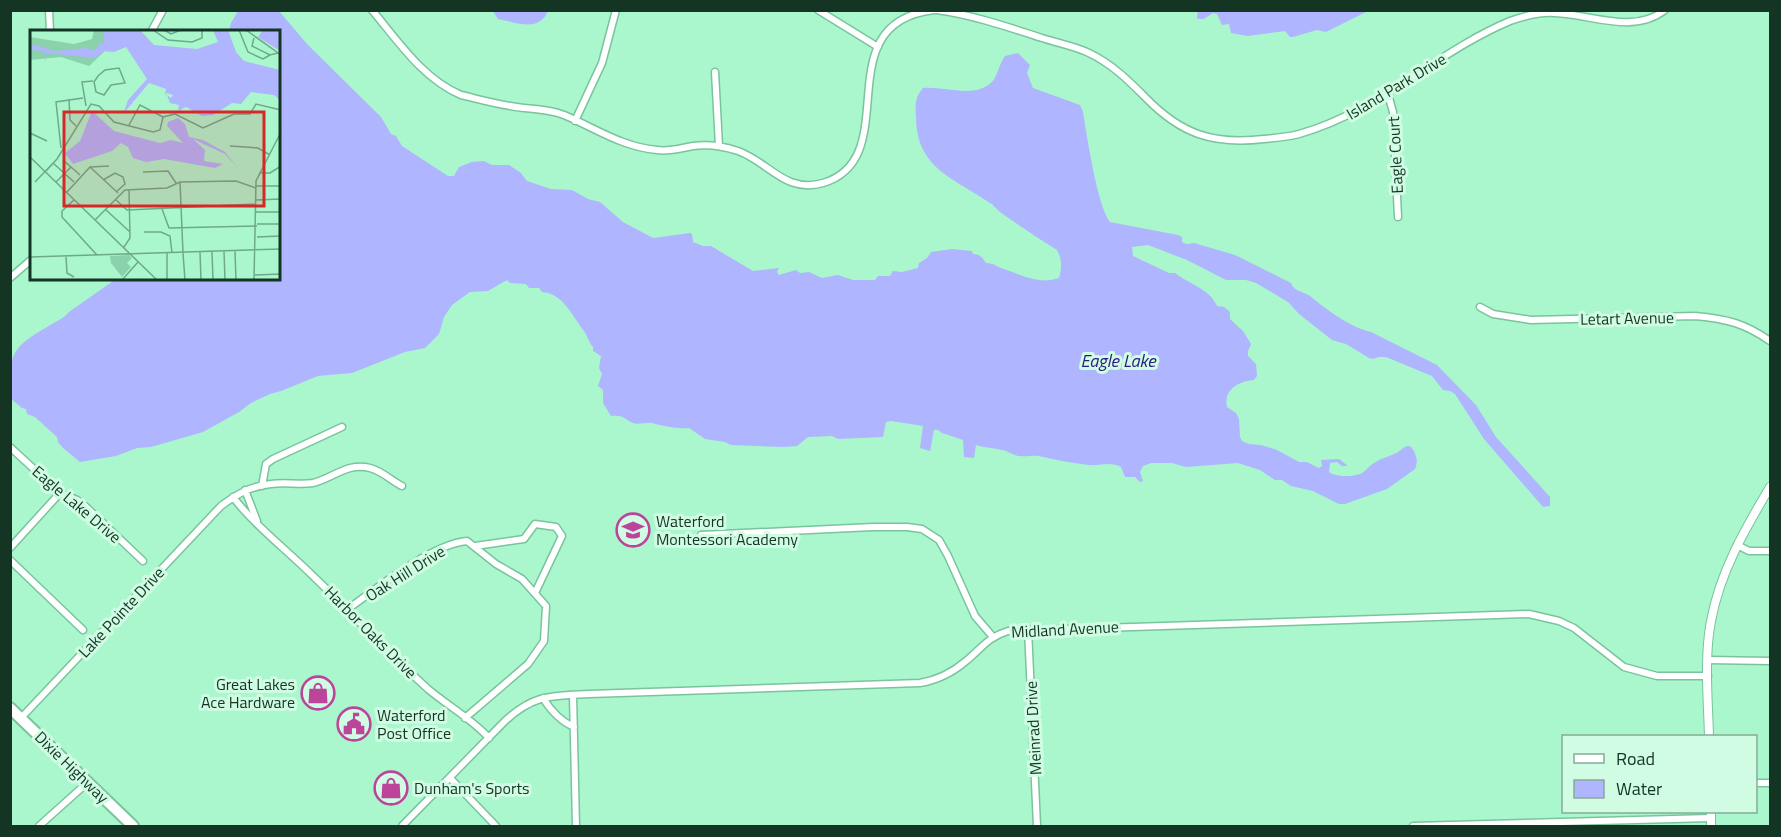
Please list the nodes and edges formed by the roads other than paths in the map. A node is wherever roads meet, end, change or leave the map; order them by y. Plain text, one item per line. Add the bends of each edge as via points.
1 (49, 10) edge
2 (163, 10) edge
3 (372, 10) edge
4 (616, 10) edge
5 (818, 10) edge
6 (936, 10) edge
7 (1665, 10) edge
8 (50, 30) edge
9 (152, 30) edge
10 (878, 47) junction
11 (715, 72) dead end
12 (1388, 94) junction
13 (575, 121) junction
14 (719, 146) junction
15 (1398, 217) dead end
16 (30, 262) edge
17 (10, 278) edge
18 (1480, 307) dead end
19 (1770, 341) edge
20 (342, 427) dead end
21 (10, 447) edge
22 (262, 486) junction
23 (402, 486) dead end
24 (1770, 487) edge
25 (245, 490) junction
26 (60, 493) junction
27 (233, 497) junction
28 (257, 522) junction
29 (701, 535) dead end
30 (1737, 545) junction
31 (475, 546) junction
32 (10, 548) edge
33 (1770, 551) edge
34 (10, 560) edge
35 (143, 561) dead end
36 (535, 593) junction
37 (348, 609) junction
38 (1028, 629) junction
39 (83, 630) dead end
40 (993, 637) junction
41 (1708, 660) junction
42 (1770, 661) edge
43 (1708, 676) junction
44 (573, 695) junction
45 (543, 698) junction
46 (10, 708) edge
47 (21, 718) junction
48 (465, 718) junction
49 (574, 727) junction
50 (1709, 735) edge
51 (489, 738) junction
52 (450, 778) junction
53 (87, 783) junction
54 (1711, 819) edge
55 (39, 826) edge
56 (133, 826) edge
57 (402, 826) edge
58 (496, 826) edge
59 (576, 826) edge
60 (1037, 826) edge
61 (1413, 826) edge

1 - 8 street
2 - 9 street
3 - 13 street via 421,67 447,89
4 - 13 street via 602,63
5 - 10 street
6 - 10 street, Island Park Drive via 906,16
6 - 12 street, Island Park Drive via 987,20 1089,52 1124,75 1180,127 1206,138 1238,142 1299,134 1335,122
7 - 12 street, Island Park Drive via 1654,18 1626,22 1554,13 1513,20
10 - 14 street via 870,71 864,138 848,170 837,177 823,183 794,184 746,154
11 - 14 street
12 - 15 street, Eagle Court via 1394,124
13 - 14 street via 621,143 657,150
16 - 17 street
18 - 19 street, Letart Avenue via 1493,315 1531,320 1717,318 1747,326
20 - 22 street via 266,464
21 - 26 street, Eagle Lake Drive
22 - 23 street, Lake Pointe Drive via 313,483 341,470 361,467 380,472
22 - 25 street, Lake Pointe Drive
24 - 30 street
25 - 27 street, Lake Pointe Drive
25 - 28 street
26 - 32 street
26 - 35 street, Eagle Lake Drive via 77,500
27 - 28 street, Harbor Oaks Drive
27 - 47 street, Lake Pointe Drive via 220,506
28 - 37 street, Harbor Oaks Drive
29 - 40 street via 873,527 922,530 939,540 972,610
30 - 33 street via 1749,551
30 - 41 street via 1711,621
31 - 36 street via 522,579
31 - 36 street, Oak Hill Drive via 524,539 535,524 556,527 562,536
31 - 37 street, Oak Hill Drive via 467,541 456,542 430,554
34 - 39 street
36 - 48 street via 546,606 544,641 528,664
37 - 48 street, Harbor Oaks Drive via 426,687
38 - 40 street, Midland Avenue
38 - 43 street, Midland Avenue via 1529,614 1574,628 1624,667 1657,676
38 - 60 street, Meinrad Drive
40 - 44 street, Midland Avenue via 935,681
41 - 42 street
41 - 43 street
43 - 50 street
44 - 45 street, Midland Avenue
44 - 49 street
45 - 49 street via 557,716
45 - 51 street, Midland Avenue via 520,707
46 - 47 main road, Dixie Highway
47 - 53 main road, Dixie Highway
48 - 51 street, Harbor Oaks Drive
49 - 59 street
51 - 52 street, Midland Avenue
52 - 57 street, Midland Avenue
52 - 58 street
53 - 55 street
53 - 56 main road, Dixie Highway
54 - 61 street

